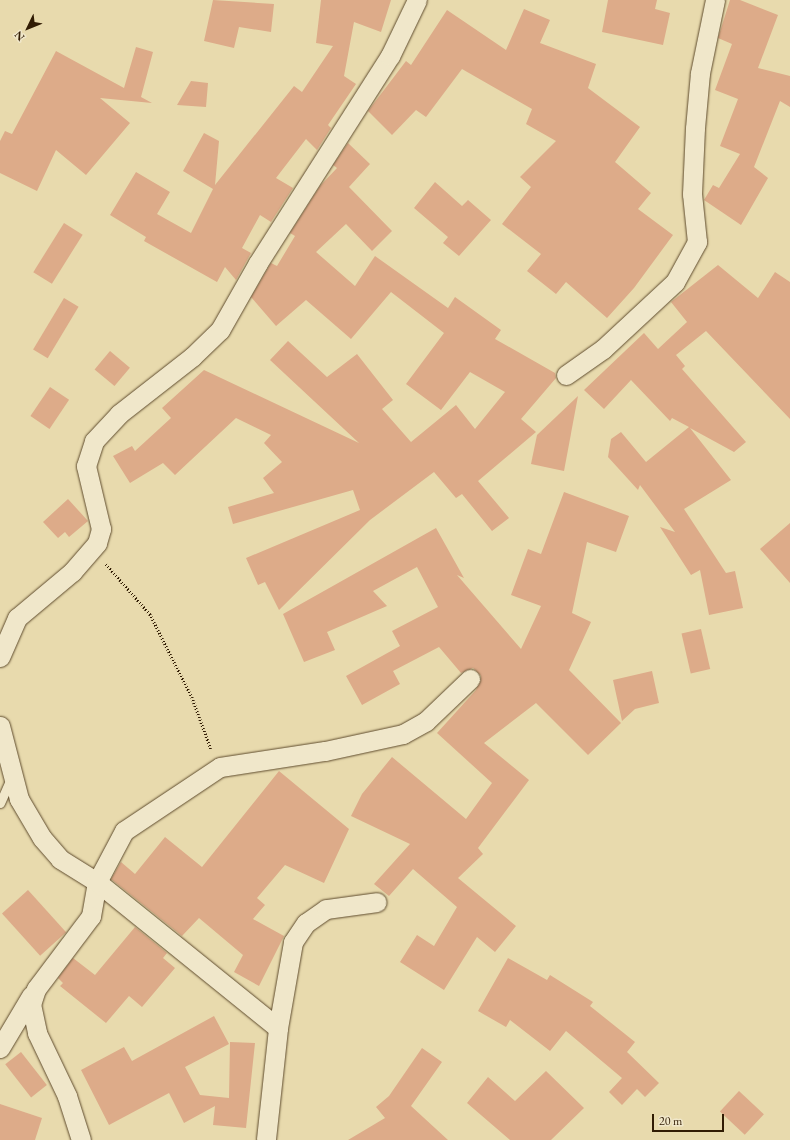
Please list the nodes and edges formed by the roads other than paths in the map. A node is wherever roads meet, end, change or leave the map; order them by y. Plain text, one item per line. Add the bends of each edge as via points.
1 (417, 0) edge
2 (714, 0) edge
3 (566, 376) dead end
4 (0, 657) edge
5 (470, 679) dead end
6 (0, 726) edge
7 (13, 775) junction
8 (0, 803) edge
9 (97, 882) junction
10 (377, 902) dead end
11 (36, 988) junction
12 (278, 1028) junction
13 (0, 1048) edge
14 (266, 1139) edge
15 (81, 1140) edge

1 - 4 street via 390,56 258,263 220,330 192,357 119,414 94,441 86,466 101,530 91,553 17,618
2 - 3 street via 700,73 695,128 692,194 697,242 675,282 603,349
5 - 9 street via 426,721 404,734 340,749 220,767 124,831
6 - 7 street
7 - 8 lane
7 - 9 street via 19,800 42,838 60,859
9 - 11 street via 91,916
9 - 12 street
10 - 12 street via 326,909 299,930 291,950
11 - 13 street
11 - 15 street via 30,1014 67,1096
12 - 14 street

